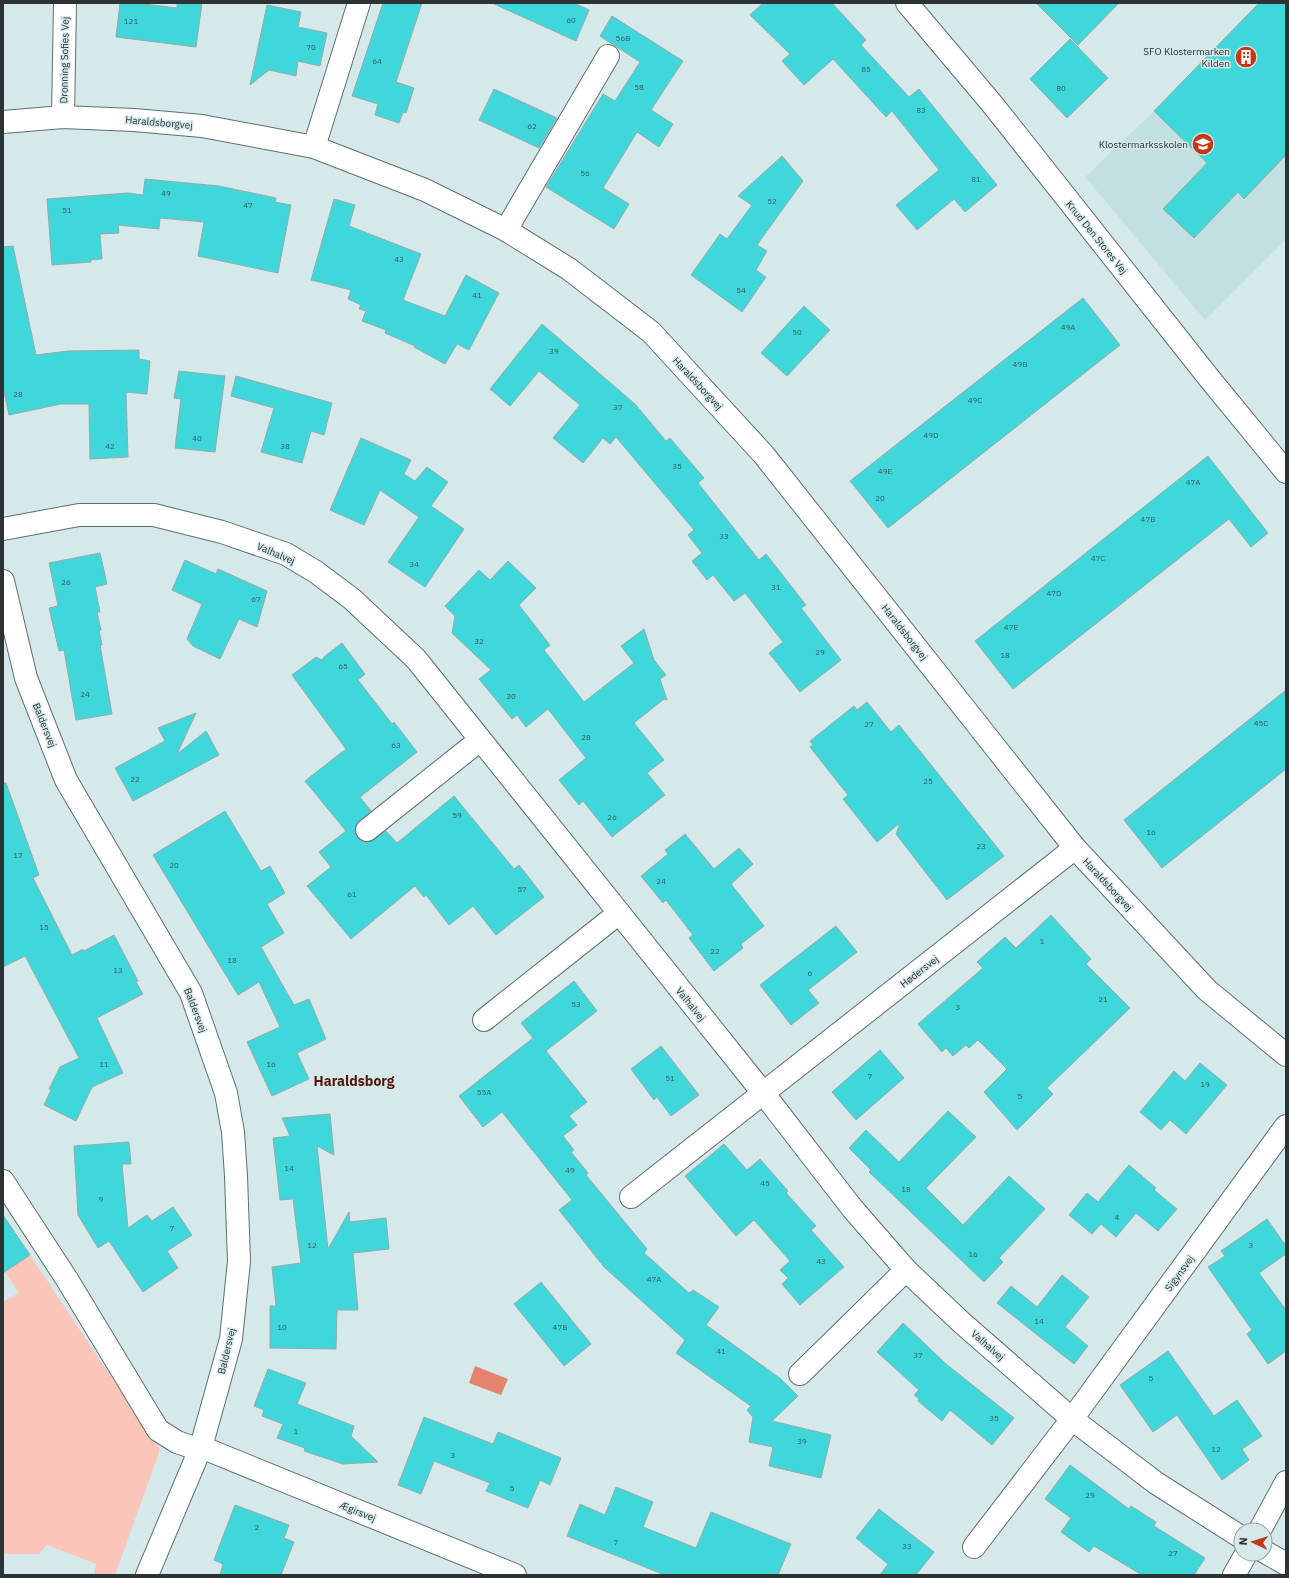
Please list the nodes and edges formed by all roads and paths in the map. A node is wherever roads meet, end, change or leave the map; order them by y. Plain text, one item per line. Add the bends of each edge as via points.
1 (65, 3) edge
2 (359, 3) edge
3 (920, 8) edge
4 (608, 56) dead end
5 (63, 117) junction
6 (3, 122) edge
7 (314, 147) junction
8 (506, 230) junction
9 (1286, 472) edge
10 (3, 529) edge
11 (3, 581) edge
12 (480, 740) junction
13 (367, 830) dead end
14 (1075, 848) junction
15 (619, 913) junction
16 (484, 1020) dead end
17 (1286, 1055) edge
18 (764, 1094) junction
19 (1286, 1126) edge
20 (3, 1181) edge
21 (631, 1197) dead end
22 (906, 1270) junction
23 (800, 1374) dead end
24 (1072, 1419) junction
25 (200, 1449) junction
26 (1286, 1482) edge
27 (1264, 1522) edge
28 (1233, 1532) edge
29 (974, 1547) dead end
30 (1273, 1557) edge
31 (1241, 1562) edge
32 (1286, 1564) edge
33 (147, 1575) edge
34 (515, 1575) edge
35 (1234, 1575) edge

1 - 5 street, Dronning Sofies Vej
2 - 7 street
3 - 9 street, Knud Den Stores Vej via 993,105
4 - 8 street
5 - 6 street, Haraldsborgvej
5 - 7 street, Haraldsborgvej via 202,126
7 - 8 street, Haraldsborgvej via 425,190
8 - 14 street, Haraldsborgvej via 569,269 651,332 759,449
10 - 12 street, Valhalvej via 79,515 154,515 222,532 286,554 316,572 352,599 416,659
11 - 25 street, Baldersvej via 26,678 66,780 191,993 226,1092 233,1132 239,1261 231,1339
12 - 13 street
12 - 15 street, Valhalvej
14 - 17 street, Haraldsborgvej via 1207,990
14 - 18 street, Hødersvej
15 - 16 street
15 - 18 street, Valhalvej
18 - 21 street
18 - 22 street, Valhalvej via 852,1208
19 - 24 street, Sigynsvej
20 - 25 street via 68,1281 158,1430 177,1442
22 - 23 street
22 - 24 street, Valhalvej
24 - 28 street, Valhalvej via 1156,1483
24 - 29 street
25 - 33 street, Baldersvej
25 - 34 street, Ægirsvej
26 - 27 street
30 - 32 street
31 - 35 street

